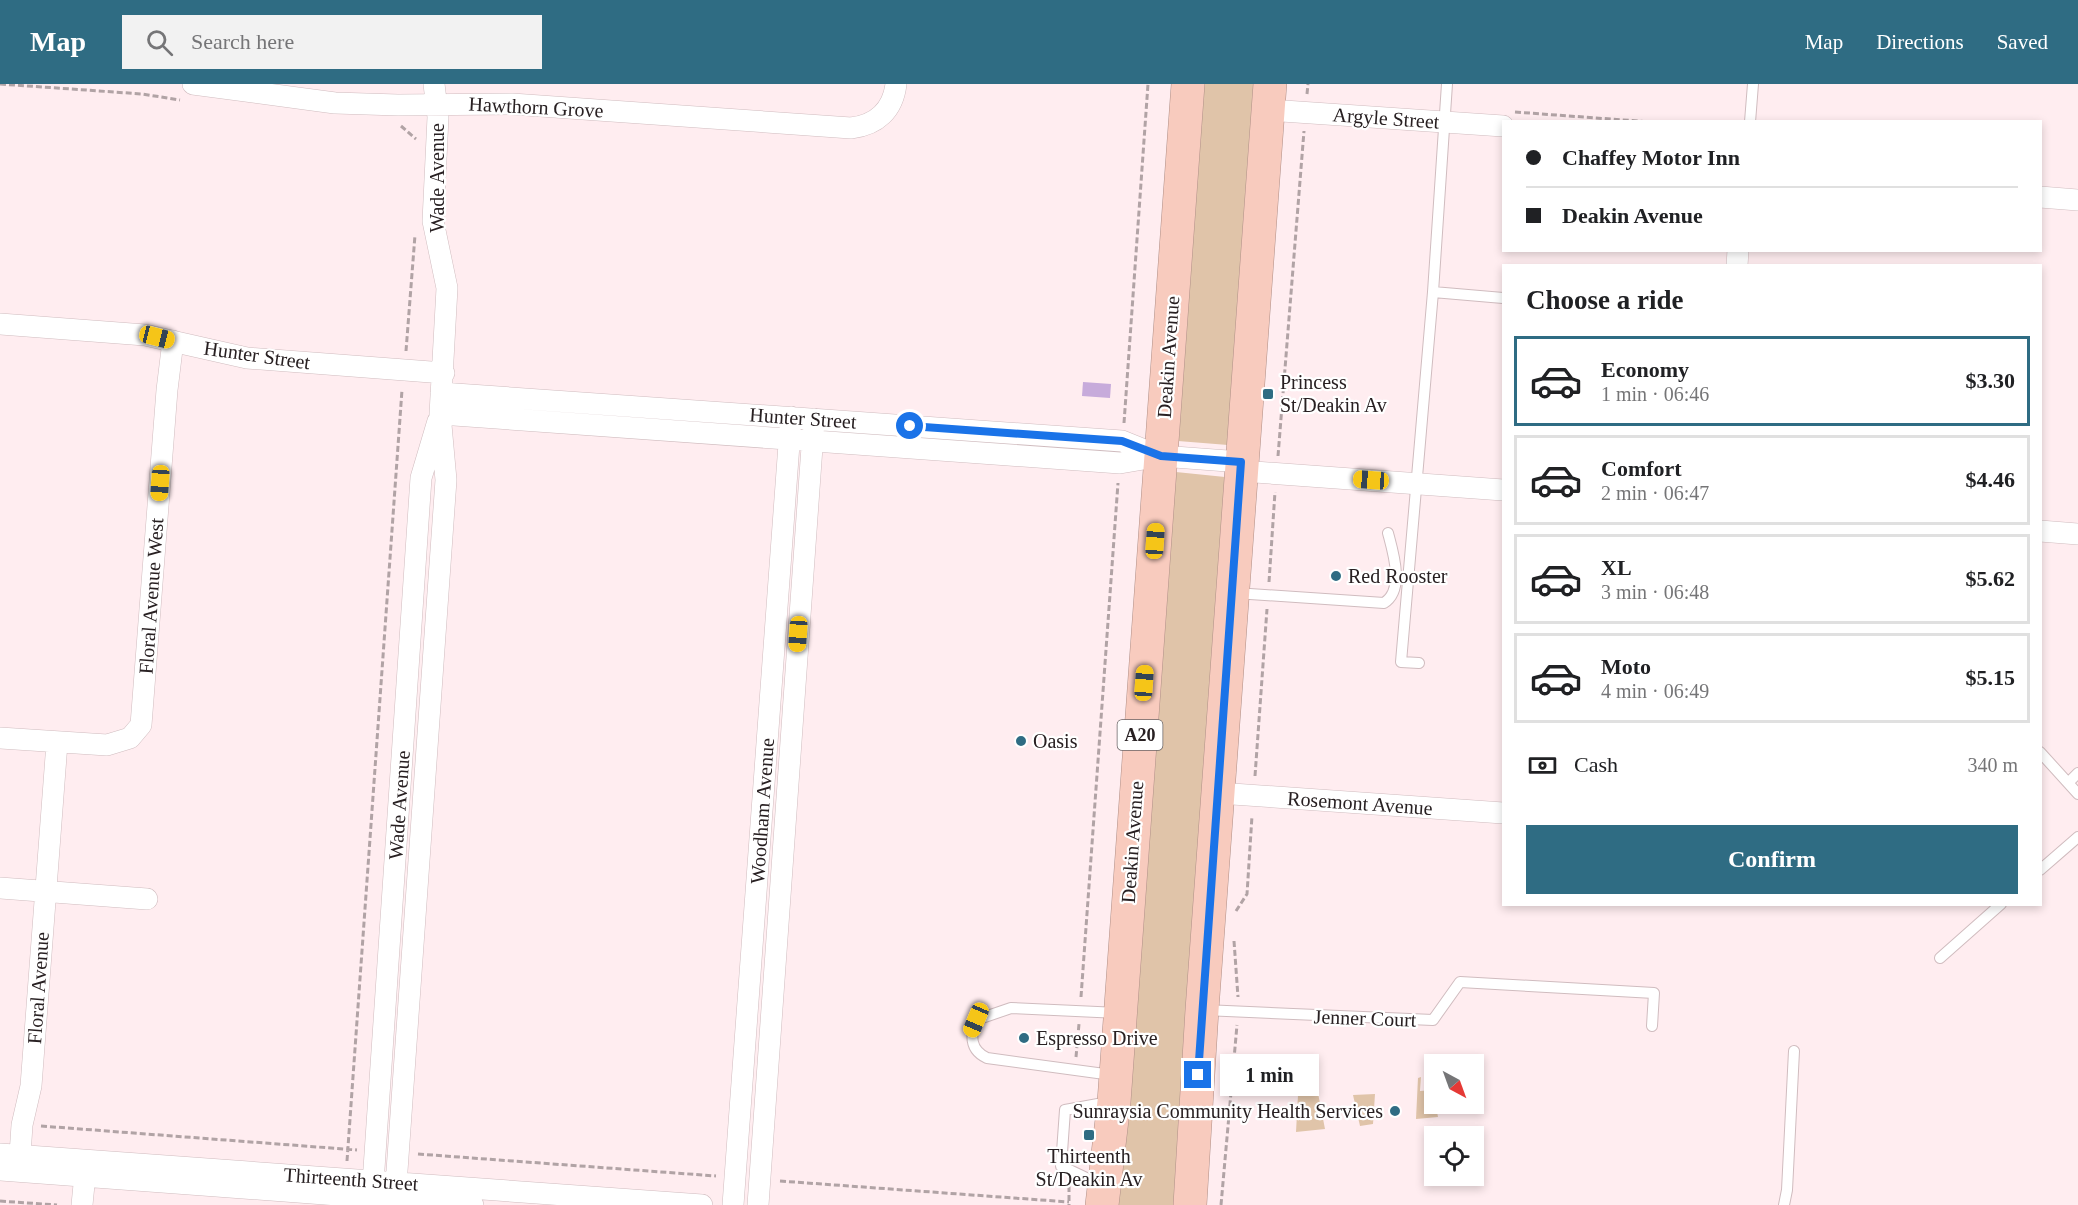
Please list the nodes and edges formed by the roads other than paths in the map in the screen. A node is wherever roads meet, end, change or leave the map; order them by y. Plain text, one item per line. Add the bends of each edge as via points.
1 (896, 84) edge
2 (1188, 84) edge
3 (1447, 84) edge
4 (1753, 84) edge
5 (190, 92) edge
6 (435, 94) edge
7 (1269, 97) edge
8 (1750, 120) edge
9 (1445, 122) junction
10 (1502, 126) edge
11 (2042, 197) edge
12 (2078, 200) edge
13 (1433, 292) junction
14 (1502, 298) edge
15 (0, 324) edge
16 (173, 341) junction
17 (442, 383) junction
18 (440, 414) junction
19 (791, 417) junction
20 (814, 419) junction
21 (790, 441) junction
22 (812, 443) junction
23 (1161, 456) junction
24 (1241, 466) junction
25 (1414, 483) junction
26 (1502, 490) edge
27 (2042, 531) edge
28 (1388, 533) dead end
29 (2078, 534) edge
30 (1232, 593) junction
31 (1419, 663) dead end
32 (0, 738) edge
33 (57, 743) junction
34 (2042, 754) edge
35 (2078, 773) edge
36 (2068, 783) junction
37 (1218, 793) junction
38 (2078, 794) edge
39 (1502, 813) edge
40 (2078, 837) edge
41 (2042, 868) edge
42 (0, 888) edge
43 (45, 891) junction
44 (147, 899) dead end
45 (1999, 906) edge
46 (1940, 958) dead end
47 (1202, 1010) junction
48 (1120, 1013) junction
49 (1652, 1026) dead end
50 (1794, 1051) dead end
51 (31, 1086) junction
52 (1115, 1088) junction
53 (17, 1163) edge
54 (86, 1168) junction
55 (372, 1189) junction
56 (396, 1191) junction
57 (1103, 1196) edge
58 (82, 1205) edge
59 (473, 1205) edge
60 (702, 1205) edge
61 (733, 1205) edge
62 (758, 1205) edge
63 (1190, 1205) edge
64 (1784, 1205) edge

1 - 6 street, Hawthorn Grove via 891,103 879,119 851,128 512,104
2 - 23 highway, Deakin Avenue / A20
3 - 9 lane
4 - 8 lane
5 - 6 street, Hawthorn Grove via 335,103
6 - 17 street, Wade Avenue via 438,117 434,221 447,288
7 - 9 street, Argyle Street via 1305,112
7 - 24 highway
9 - 10 street, Argyle Street
9 - 13 lane
11 - 12 street
13 - 14 lane
13 - 25 lane
15 - 16 street, Hunter Street via 145,335
16 - 17 street, Hunter Street via 247,358 406,370
16 - 33 street, Floral Avenue West via 141,725 119,744
17 - 18 street, Wade Avenue
17 - 19 street, Hunter Street
18 - 21 street, Hunter Street
18 - 55 street, Wade Avenue via 421,478
18 - 56 street, Wade Avenue via 446,480
19 - 20 street, Hunter Street
19 - 21 street, Woodham Avenue
20 - 22 street, Woodham Avenue
20 - 23 street, Hunter Street via 1122,441
21 - 22 street, Hunter Street
21 - 61 street, Woodham Avenue
22 - 23 street, Hunter Street via 1120,464
22 - 62 street, Woodham Avenue
23 - 24 street, Hunter Street
23 - 48 highway, Deakin Avenue / A20
24 - 25 street, Hunter Street via 1277,474
24 - 30 highway
25 - 26 street, Hunter Street
25 - 31 lane via 1401,662
27 - 29 street
28 - 30 lane via 1395,564 1394,590 1384,603
30 - 37 highway
32 - 33 street, Floral Avenue West
33 - 43 street, Floral Avenue
34 - 36 lane
35 - 36 lane
36 - 38 lane
37 - 39 street, Rosemont Avenue
37 - 47 highway
40 - 41 lane
42 - 43 street
43 - 44 street
43 - 51 street, Floral Avenue
45 - 46 lane
47 - 49 lane, Jenner Court via 1433,1020 1460,982 1654,993
47 - 63 highway
48 - 52 highway, Deakin Avenue / A20
48 - 52 lane via 1011,1008 976,1020 971,1032 977,1053 987,1058 1075,1070
50 - 64 lane
51 - 53 street, Floral Avenue
51 - 53 street, Floral Avenue via 34,1126
52 - 57 highway, Deakin Avenue / A20
52 - 57 lane via 1065,1110 1061,1166
53 - 54 street, Thirteenth Street
54 - 55 street, Thirteenth Street
54 - 55 street, Thirteenth Street via 346,1179
54 - 58 street
55 - 56 street, Thirteenth Street
56 - 59 street, Thirteenth Street
56 - 60 street, Thirteenth Street

